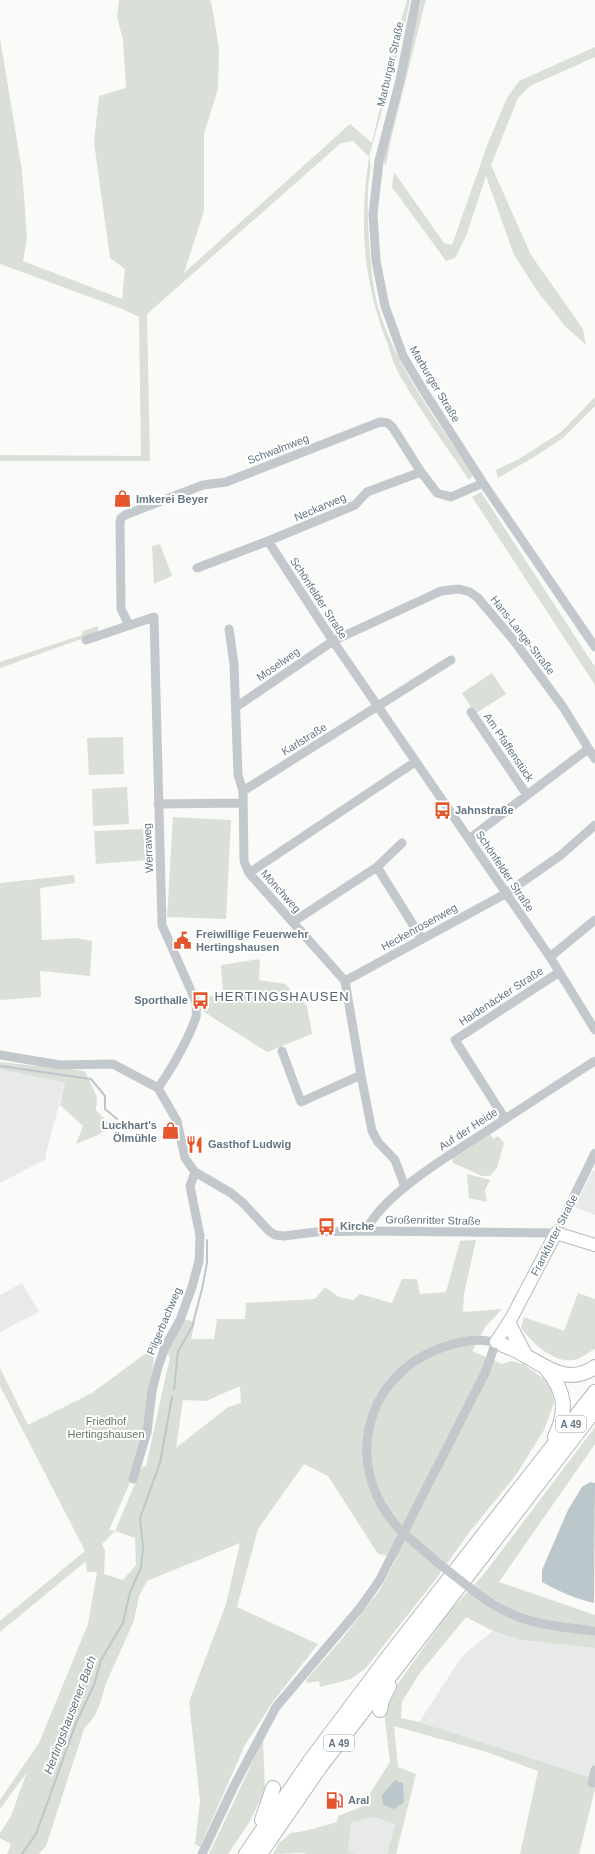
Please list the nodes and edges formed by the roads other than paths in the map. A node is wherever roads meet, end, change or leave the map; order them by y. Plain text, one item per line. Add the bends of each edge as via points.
1 (416, 0) edge
2 (421, 472) junction
3 (483, 483) junction
4 (268, 541) junction
5 (197, 568) dead end
6 (129, 625) junction
7 (229, 629) dead end
8 (86, 640) dead end
9 (333, 641) junction
10 (595, 647) edge
11 (451, 660) dead end
12 (236, 707) junction
13 (378, 707) junction
14 (471, 712) dead end
15 (588, 748) junction
16 (595, 759) edge
17 (415, 762) junction
18 (243, 791) junction
19 (527, 795) junction
20 (243, 803) junction
21 (158, 804) junction
22 (595, 825) edge
23 (469, 839) junction
24 (402, 843) dead end
25 (377, 867) junction
26 (249, 873) junction
27 (505, 894) junction
28 (595, 920) edge
29 (293, 922) junction
30 (422, 939) junction
31 (550, 958) junction
32 (558, 973) junction
33 (346, 981) junction
34 (595, 1030) edge
35 (282, 1051) dead end
36 (0, 1055) edge
37 (595, 1060) edge
38 (360, 1075) junction
39 (158, 1088) junction
40 (505, 1119) junction
41 (595, 1153) edge
42 (195, 1172) junction
43 (406, 1187) junction
44 (366, 1231) junction
45 (556, 1233) junction
46 (595, 1245) edge
47 (511, 1321) junction
48 (500, 1344) junction
49 (525, 1355) junction
50 (595, 1367) edge
51 (546, 1368) junction
52 (595, 1392) edge
53 (595, 1410) edge
54 (546, 1456) junction
55 (133, 1479) dead end
56 (595, 1631) edge
57 (421, 1635) junction
58 (388, 1657) junction
59 (359, 1680) dead end
60 (380, 1710) dead end
61 (595, 1770) edge
62 (592, 1783) dead end
63 (273, 1788) dead end
64 (290, 1825) dead end
65 (254, 1841) junction
66 (202, 1854) edge
67 (246, 1854) edge
68 (261, 1854) edge

1 - 3 street, Marburger Straße via 400,80 379,162 373,214 378,276 385,306 403,356
2 - 3 street via 441,496 451,497
2 - 4 street, Neckarweg via 368,492 355,505
2 - 6 street, Schwalmweg via 393,428 388,423 380,422 226,482 203,485 125,515 121,518 121,609
3 - 10 street, Marburger Straße
4 - 5 street, Neckarweg
4 - 9 street, Schönfelder Straße
6 - 8 street, Werraweg
6 - 21 street, Werraweg via 154,617
7 - 12 street, Mönchweg
9 - 12 street, Moselweg
9 - 13 street, Schönfelder Straße
9 - 15 street, Hans-Lange-Straße via 441,591 459,589 470,592 478,598 564,707
11 - 13 street
12 - 18 street, Mönchweg via 238,775
13 - 17 street, Schönfelder Straße
13 - 18 street, Karlstraße
14 - 19 street, Am Pfaffenstück
15 - 16 street, Hans-Lange-Straße
15 - 19 street, Am Pfaffenstück
17 - 23 street, Schönfelder Straße
17 - 26 street
18 - 20 street, Mönchweg
19 - 23 street, Am Pfaffenstück
20 - 21 street
20 - 26 street, Mönchweg via 244,861
21 - 39 street, Werraweg via 162,925 196,1002 196,1015 191,1030 166,1078
22 - 27 street via 561,855
23 - 27 street, Schönfelder Straße
24 - 25 street
25 - 29 street
25 - 30 street
26 - 29 street, Mönchweg
27 - 30 street, Heckenrosenweg
27 - 31 street, Schönfelder Straße
28 - 31 street
29 - 33 street, Mönchweg
30 - 33 street, Heckenrosenweg
31 - 32 street, Schönfelder Straße
32 - 34 street, Schönfelder Straße
32 - 40 street, Haidenäcker Straße via 455,1040
33 - 38 street
35 - 38 street via 301,1102
36 - 39 street via 60,1065 114,1064
37 - 40 street, Auf der Heide
38 - 43 street via 372,1131 378,1142 395,1160
39 - 42 street, Großenritter Straße via 177,1122 185,1158
40 - 43 street, Auf der Heide
41 - 45 street, Frankfurter Straße
42 - 44 street, Großenritter Straße via 231,1193 275,1235
42 - 55 street, Pilgerbachweg via 190,1186 200,1236 199,1261 180,1320 165,1346 158,1367 147,1432
43 - 44 street, Auf der Heide via 377,1213
44 - 45 street, Großenritter Straße
45 - 46 main road
45 - 47 main road, Frankfurter Straße
47 - 48 main road, Frankfurter Straße
47 - 49 highway
48 - 49 highway
48 - 56 street, bridge via 476,1340 462,1342 430,1352 398,1374 380,1398 367,1438 368,1470 377,1498 399,1529 437,1562 499,1609 545,1626
48 - 66 street via 379,1580 360,1608 276,1707
49 - 51 highway
50 - 51 highway via 577,1375 566,1375
51 - 54 highway via 563,1397 557,1433
52 - 54 highway, A 49
53 - 57 highway, A 49
54 - 58 highway, A 49
57 - 60 highway via 385,1693
57 - 68 highway, A 49 via 320,1768
58 - 59 highway
58 - 65 highway, A 49
61 - 62 street
63 - 65 highway
64 - 68 highway
65 - 67 highway, A 49

